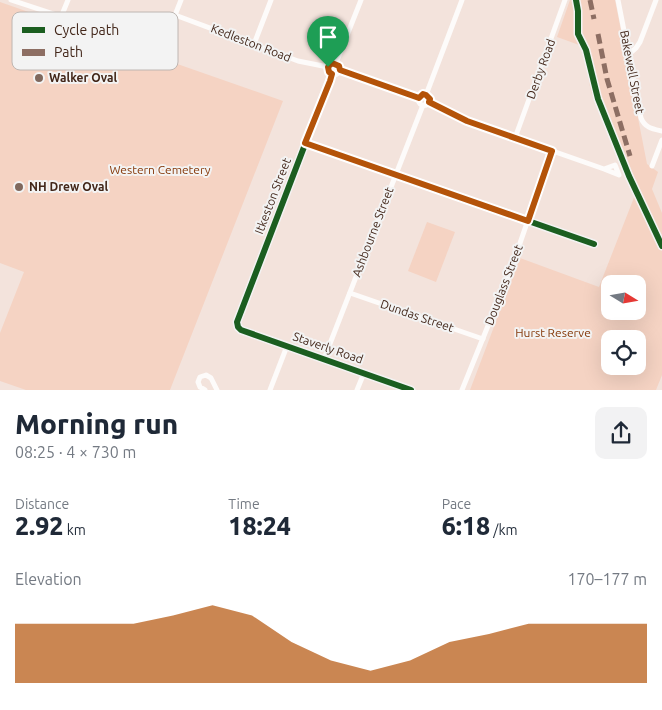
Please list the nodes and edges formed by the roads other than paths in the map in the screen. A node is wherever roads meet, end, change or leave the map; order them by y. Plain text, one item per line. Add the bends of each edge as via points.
1 (11, 0) edge
2 (68, 0) edge
3 (181, 0) edge
4 (271, 0) edge
5 (361, 0) edge
6 (462, 0) edge
7 (566, 0) edge
8 (618, 0) edge
9 (656, 0) edge
10 (46, 12) edge
11 (63, 12) edge
12 (176, 12) edge
13 (178, 16) edge
14 (254, 44) junction
15 (628, 54) junction
16 (336, 63) junction
17 (328, 67) junction
18 (340, 70) junction
19 (332, 74) junction
20 (426, 95) junction
21 (419, 98) junction
22 (429, 102) junction
23 (423, 105) junction
24 (662, 131) edge
25 (515, 138) junction
26 (662, 140) edge
27 (305, 143) junction
28 (552, 151) junction
29 (652, 166) dead end
30 (604, 169) dead end
31 (395, 175) junction
32 (528, 221) junction
33 (594, 244) dead end
34 (350, 293) junction
35 (238, 327) joint
36 (483, 339) junction
37 (288, 346) junction
38 (324, 359) junction
39 (364, 373) junction
40 (205, 390) edge
41 (217, 390) edge
42 (270, 390) edge
43 (357, 390) edge
44 (412, 390) edge
45 (462, 390) edge

1 - 10 street
2 - 11 street
3 - 12 street
4 - 14 street
5 - 16 street
6 - 20 street
7 - 25 street, Derby Road
8 - 15 street, Bakewell Street
9 - 15 street via 640,42
13 - 14 street, Kedleston Road
14 - 17 street, Kedleston Road via 298,61
15 - 24 street, Bakewell Street via 642,122
16 - 17 street
16 - 18 street
17 - 19 street
18 - 19 street via 338,74
18 - 21 street
19 - 27 street, Itkeston Street
20 - 21 street
20 - 22 street
21 - 23 street
22 - 23 street
22 - 25 street via 467,121
23 - 31 street, Ashbourne Street
25 - 28 street
26 - 29 street
27 - 31 street
27 - 35 street, Itkeston Street via 237,322
28 - 30 street
28 - 32 street, Douglass Street
31 - 32 street
31 - 34 street, Ashbourne Street
32 - 33 street
32 - 36 street, Douglass Street
34 - 36 street, Dundas Street
34 - 38 street, Ashbourne Street
35 - 37 street, Staverly Road
36 - 45 street, Douglass Street
37 - 38 street, Staverly Road
37 - 42 street
38 - 39 street, Staverly Road
39 - 43 street
39 - 44 street, Staverly Road
40 - 41 street via 198,382 206,375

